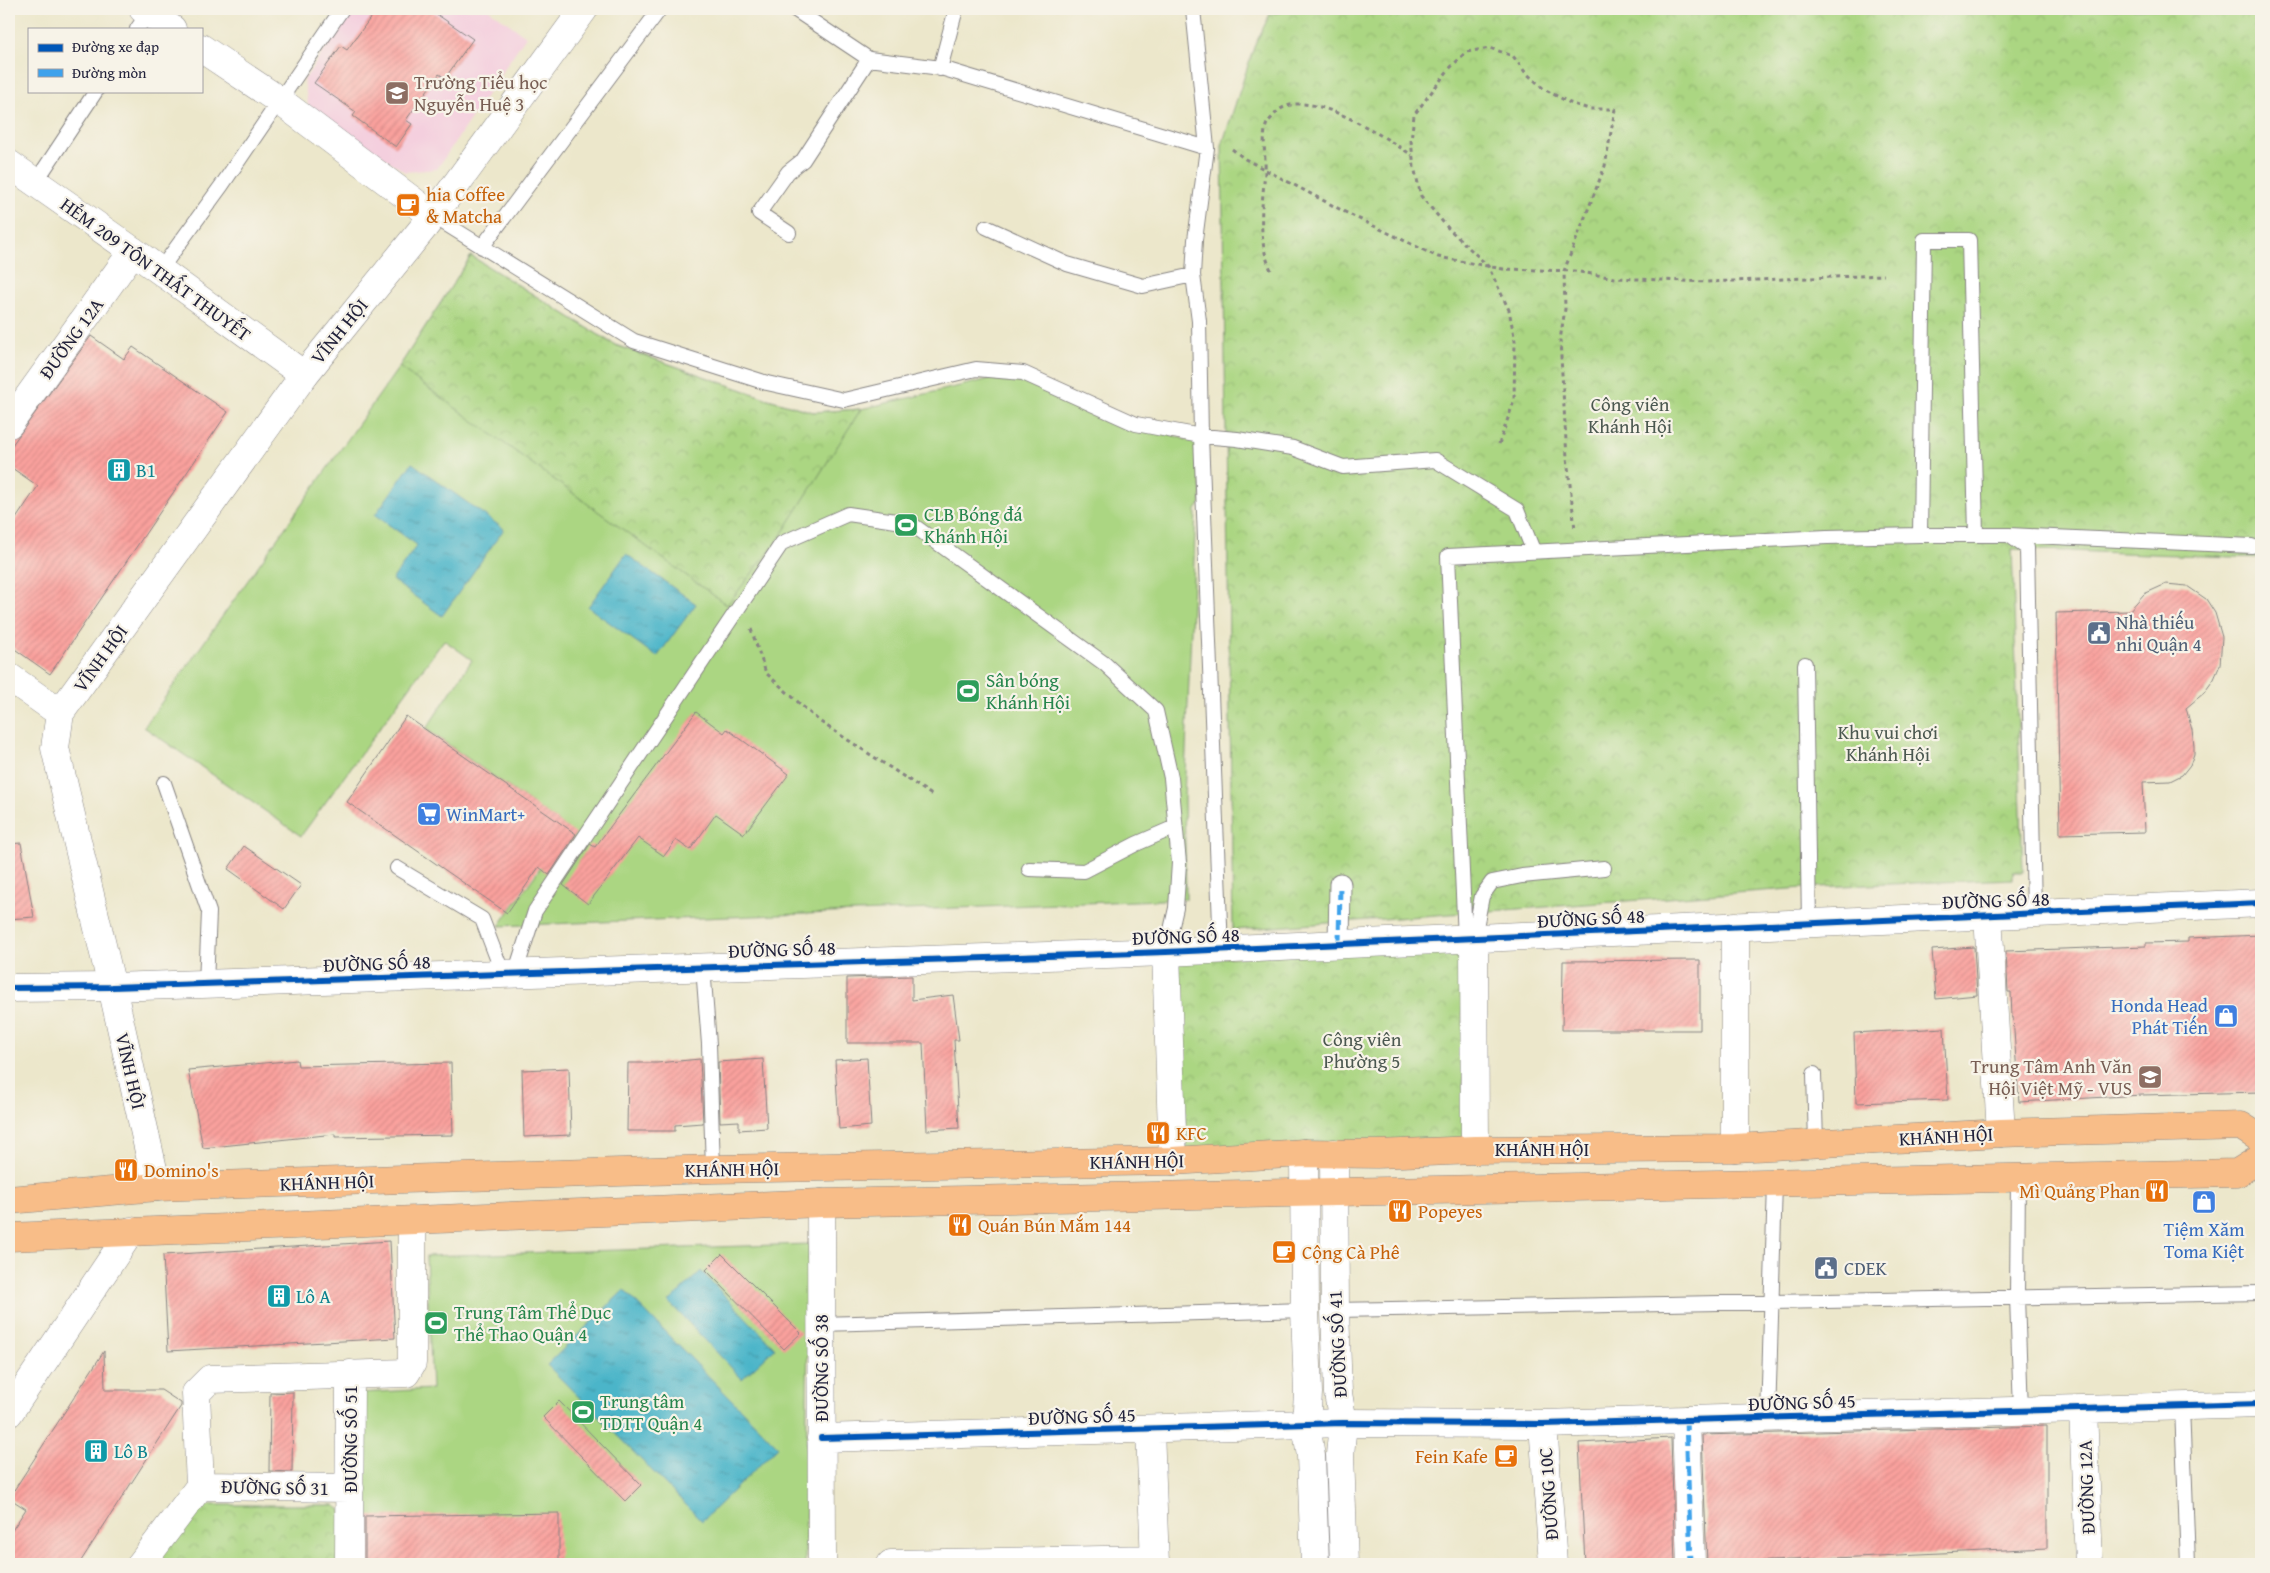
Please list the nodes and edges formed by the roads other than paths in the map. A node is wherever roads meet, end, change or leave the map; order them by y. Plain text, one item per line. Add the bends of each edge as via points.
1 (342, 9) edge
2 (584, 9) edge
3 (660, 9) edge
4 (794, 9) edge
5 (956, 9) edge
6 (1193, 9) edge
7 (145, 15) edge
8 (170, 28) edge
9 (202, 49) edge
10 (869, 59) junction
11 (940, 68) junction
12 (95, 92) edge
13 (280, 101) junction
14 (1207, 148) junction
15 (9, 164) edge
16 (35, 183) junction
17 (433, 216) junction
18 (986, 227) dead end
19 (789, 234) dead end
20 (482, 247) junction
21 (133, 251) junction
22 (160, 270) junction
23 (1193, 275) junction
24 (304, 375) junction
25 (9, 424) edge
26 (1201, 436) junction
27 (1920, 535) junction
28 (1976, 535) junction
29 (2009, 536) junction
30 (2252, 546) dead end
31 (1534, 550) junction
32 (1805, 664) dead end
33 (9, 677) edge
34 (60, 713) junction
35 (164, 783) dead end
36 (1175, 827) junction
37 (396, 868) dead end
38 (1604, 868) dead end
39 (1029, 869) dead end
40 (1340, 884) dead end
41 (2261, 903) edge
42 (2034, 913) junction
43 (1988, 915) junction
44 (1809, 923) junction
45 (1736, 926) junction
46 (1470, 938) junction
47 (1339, 944) junction
48 (1221, 950) junction
49 (1166, 952) junction
50 (703, 967) junction
51 (509, 974) junction
52 (206, 984) junction
53 (112, 987) junction
54 (9, 988) edge
55 (1814, 1074) dead end
56 (2001, 1133) junction
57 (2261, 1140) edge
58 (1816, 1143) junction
59 (1735, 1148) junction
60 (1475, 1150) junction
61 (1304, 1153) junction
62 (1334, 1153) junction
63 (2261, 1158) edge
64 (1173, 1161) junction
65 (714, 1169) junction
66 (2018, 1177) junction
67 (1775, 1183) junction
68 (157, 1187) junction
69 (1304, 1193) junction
70 (1334, 1193) junction
71 (9, 1200) edge
72 (821, 1203) junction
73 (412, 1221) junction
74 (131, 1231) junction
75 (9, 1237) edge
76 (2261, 1293) edge
77 (2017, 1297) junction
78 (1772, 1302) junction
79 (1305, 1310) junction
80 (1335, 1310) junction
81 (821, 1324) junction
82 (350, 1374) junction
83 (12, 1403) edge
84 (2261, 1404) edge
85 (2182, 1407) junction
86 (2084, 1409) junction
87 (2021, 1411) junction
88 (1768, 1418) junction
89 (1686, 1420) junction
90 (1343, 1423) junction
91 (1543, 1424) junction
92 (1306, 1425) junction
93 (1150, 1429) junction
94 (822, 1438) junction
95 (200, 1486) junction
96 (350, 1488) junction
97 (1155, 1562) edge
98 (1058, 1563) edge
99 (141, 1564) edge
100 (349, 1564) edge
101 (822, 1564) edge
102 (891, 1564) edge
103 (942, 1564) edge
104 (1315, 1564) edge
105 (1344, 1564) edge
106 (1553, 1564) edge
107 (1691, 1564) edge
108 (2089, 1564) edge
109 (2188, 1564) edge

1 - 13 lane
2 - 17 street
3 - 20 lane
4 - 10 lane
5 - 11 lane
6 - 14 lane
7 - 8 street
9 - 13 street
10 - 11 lane
10 - 19 lane via 803,160 788,172 759,213
11 - 14 lane
12 - 16 lane
13 - 17 street
13 - 22 lane
14 - 23 lane
15 - 16 street, HẺM 209 TÔN THẤT THUYẾT
16 - 21 street, HẺM 209 TÔN THẤT THUYẾT
17 - 20 lane
17 - 24 street, VĨNH HỘI
18 - 23 lane via 1067,264 1143,286
20 - 26 lane via 634,341 767,383 844,400 976,369 1023,373 1136,424
21 - 22 street, HẺM 209 TÔN THẤT THUYẾT
21 - 25 street, ĐƯỜNG 12A
22 - 24 street, HẺM 209 TÔN THẤT THUYẾT
23 - 26 lane via 1200,321
24 - 34 street, VĨNH HỘI
26 - 31 lane via 1293,448 1342,467 1435,460 1517,510
26 - 48 lane
27 - 28 lane
27 - 28 lane via 1924,240 1969,240
27 - 31 lane
28 - 29 lane
29 - 30 lane
29 - 42 lane via 2027,548
31 - 46 lane via 1448,556
32 - 44 lane
33 - 34 street
34 - 53 street, VĨNH HỘI via 55,748
35 - 52 lane via 209,912
36 - 39 lane via 1084,871
36 - 49 lane via 1179,863 1176,908
36 - 51 lane via 1171,778 1156,711 1105,664 910,523 848,514 782,543 536,911
37 - 51 lane via 482,920
38 - 46 lane via 1492,882 1482,896
40 - 47 street
41 - 42 street, ĐƯỜNG SỐ 48
42 - 43 street, ĐƯỜNG SỐ 48
43 - 44 street, ĐƯỜNG SỐ 48
43 - 56 street
44 - 45 street, ĐƯỜNG SỐ 48
45 - 46 street, ĐƯỜNG SỐ 48
45 - 59 street
46 - 47 street, ĐƯỜNG SỐ 48
46 - 60 street
47 - 48 street, ĐƯỜNG SỐ 48
48 - 49 street, ĐƯỜNG SỐ 48
49 - 50 street, ĐƯỜNG SỐ 48
49 - 64 street
50 - 51 street, ĐƯỜNG SỐ 48
50 - 65 lane
51 - 52 street, ĐƯỜNG SỐ 48
52 - 53 street, ĐƯỜNG SỐ 48
53 - 54 street
53 - 68 street, VĨNH HỘI
55 - 58 lane
56 - 57 main road, KHÁNH HỘI via 2241,1126
56 - 58 main road, KHÁNH HỘI
58 - 59 main road, KHÁNH HỘI
59 - 60 main road, KHÁNH HỘI
60 - 62 main road, KHÁNH HỘI
61 - 62 main road, KHÁNH HỘI
61 - 64 main road, KHÁNH HỘI
61 - 69 street, ĐƯỜNG SỐ 41
62 - 70 street, ĐƯỜNG SỐ 41
63 - 66 main road, KHÁNH HỘI via 2238,1173
64 - 65 main road, KHÁNH HỘI
65 - 68 main road, KHÁNH HỘI
66 - 67 main road, KHÁNH HỘI
66 - 77 lane
67 - 70 main road, KHÁNH HỘI
67 - 78 lane
68 - 71 main road, KHÁNH HỘI
69 - 70 main road, KHÁNH HỘI
69 - 72 main road, KHÁNH HỘI
69 - 79 street, ĐƯỜNG SỐ 41
70 - 80 street, ĐƯỜNG SỐ 41
72 - 73 main road, KHÁNH HỘI
72 - 81 street, ĐƯỜNG SỐ 38
73 - 74 main road, KHÁNH HỘI
73 - 82 street, ĐƯỜNG SỐ 51 via 412,1364 406,1373
74 - 75 main road, KHÁNH HỘI
74 - 83 street
76 - 77 lane
77 - 78 lane
77 - 87 lane
78 - 80 lane
78 - 88 lane
79 - 81 lane
79 - 92 street, ĐƯỜNG SỐ 41
80 - 90 street, ĐƯỜNG SỐ 41 via 1338,1392
81 - 94 street, ĐƯỜNG SỐ 38
82 - 95 street, ĐƯỜNG SỐ 31 via 210,1378 196,1393
82 - 96 street, ĐƯỜNG SỐ 51
84 - 85 street, ĐƯỜNG SỐ 45
85 - 86 street, ĐƯỜNG SỐ 45
85 - 109 lane
86 - 87 street, ĐƯỜNG SỐ 45
86 - 108 street, ĐƯỜNG 12A
87 - 88 street, ĐƯỜNG SỐ 45
88 - 89 street, ĐƯỜNG SỐ 45
89 - 91 street, ĐƯỜNG SỐ 45
89 - 107 street
90 - 91 street, ĐƯỜNG SỐ 45
90 - 92 street, ĐƯỜNG SỐ 45
90 - 105 street, ĐƯỜNG SỐ 41 via 1340,1455
91 - 106 street, ĐƯỜNG 10C
92 - 93 street, ĐƯỜNG SỐ 45
92 - 104 street, ĐƯỜNG SỐ 41 via 1311,1456
93 - 94 street, ĐƯỜNG SỐ 45
93 - 97 street
94 - 101 street, ĐƯỜNG SỐ 38
95 - 96 street, ĐƯỜNG SỐ 31
95 - 99 street, ĐƯỜNG SỐ 31
96 - 100 street, ĐƯỜNG SỐ 51
97 - 98 street
98 - 103 street
102 - 103 street

